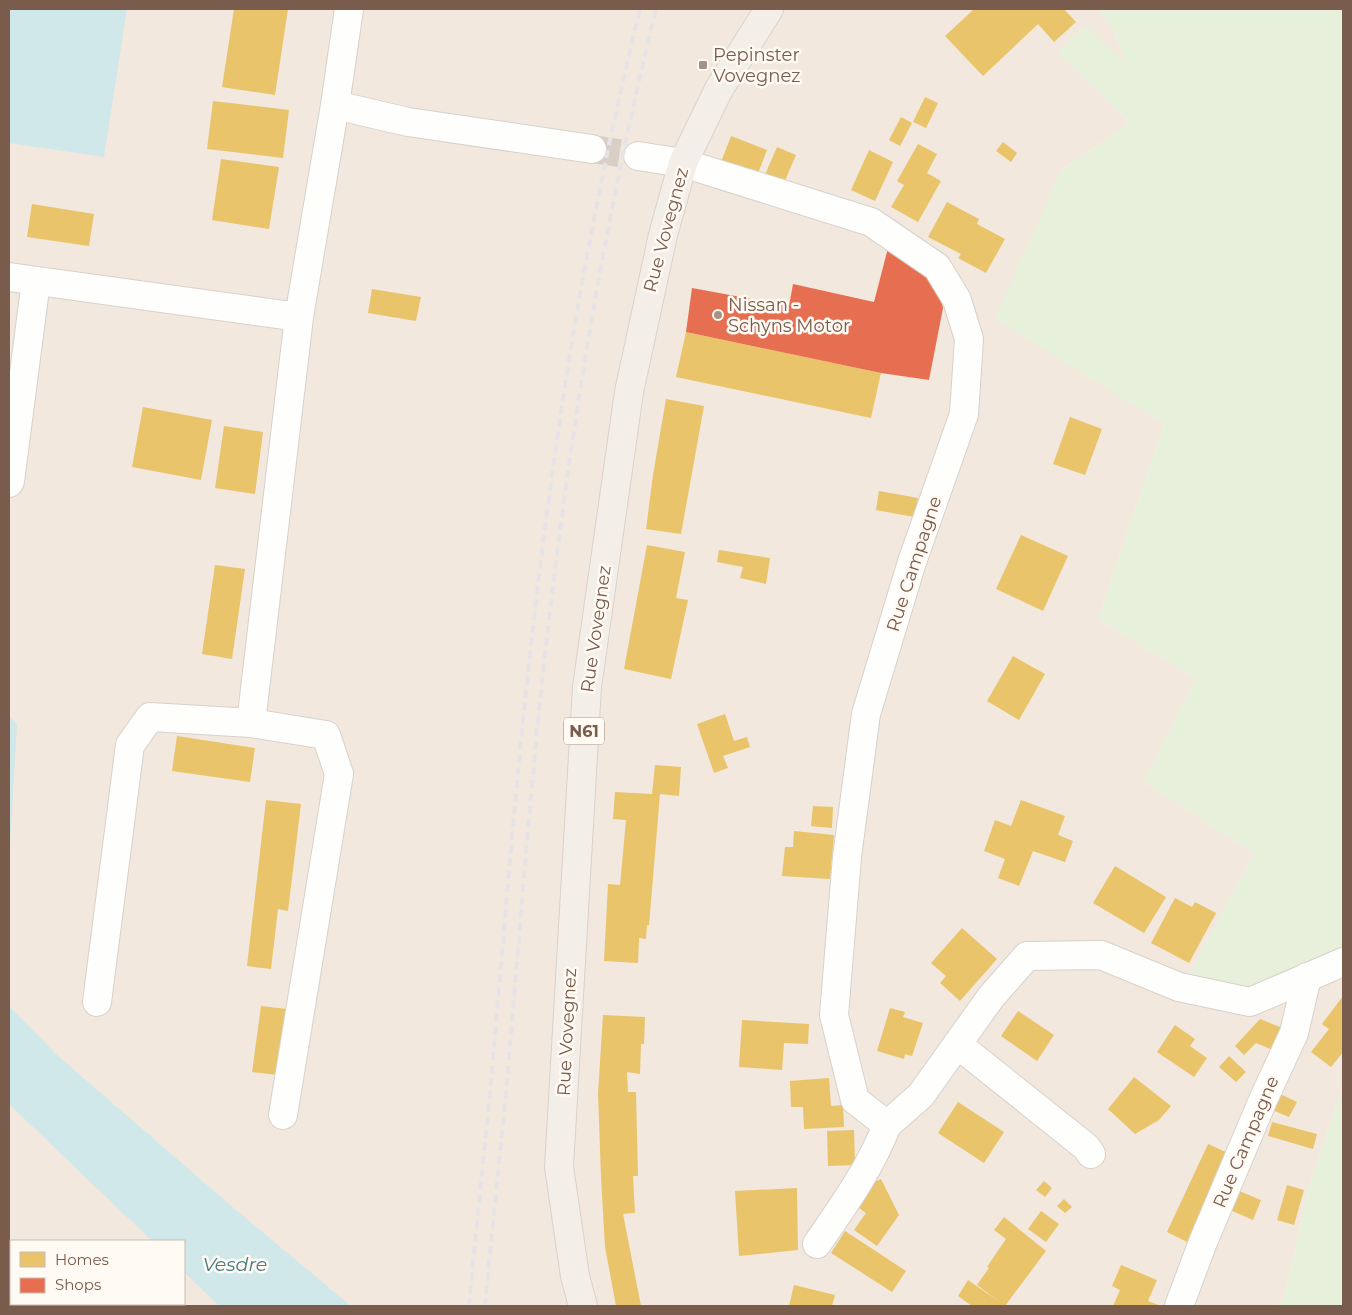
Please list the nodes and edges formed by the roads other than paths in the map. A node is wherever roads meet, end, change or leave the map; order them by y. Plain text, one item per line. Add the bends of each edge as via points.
1 (349, 9) edge
2 (769, 9) edge
3 (336, 105) junction
4 (592, 149) tunnel mouth
5 (638, 156) tunnel mouth
6 (683, 163) junction
7 (9, 277) edge
8 (36, 281) junction
9 (299, 316) junction
10 (9, 483) edge
11 (251, 723) junction
12 (1343, 962) edge
13 (1308, 977) junction
14 (97, 1002) dead end
15 (957, 1044) junction
16 (283, 1115) dead end
17 (887, 1125) junction
18 (1091, 1154) dead end
19 (817, 1244) dead end
20 (583, 1306) edge
21 (1180, 1306) edge

1 - 3 street
2 - 6 main road, Rue Vovegnez / N61 via 719,89
3 - 4 street via 408,122
3 - 9 street
5 - 6 street, Rue Campagne
6 - 17 street, Rue Campagne via 871,222 937,268 957,300 969,339 964,414 912,562 866,714 847,857 834,1015 855,1100
6 - 20 main road, Rue Vovegnez / N61 via 663,235 629,392 587,687 559,1167 575,1276
7 - 8 street
8 - 9 street
8 - 10 street
9 - 11 street
11 - 14 street via 150,717 130,744
11 - 16 street via 326,735 339,774
12 - 13 street
13 - 15 street via 1250,1002 1179,987 1101,955 1027,956 991,997
13 - 21 street, Rue Campagne via 1294,1033 1203,1242
15 - 17 street via 921,1095
15 - 18 street
17 - 19 street via 855,1189

